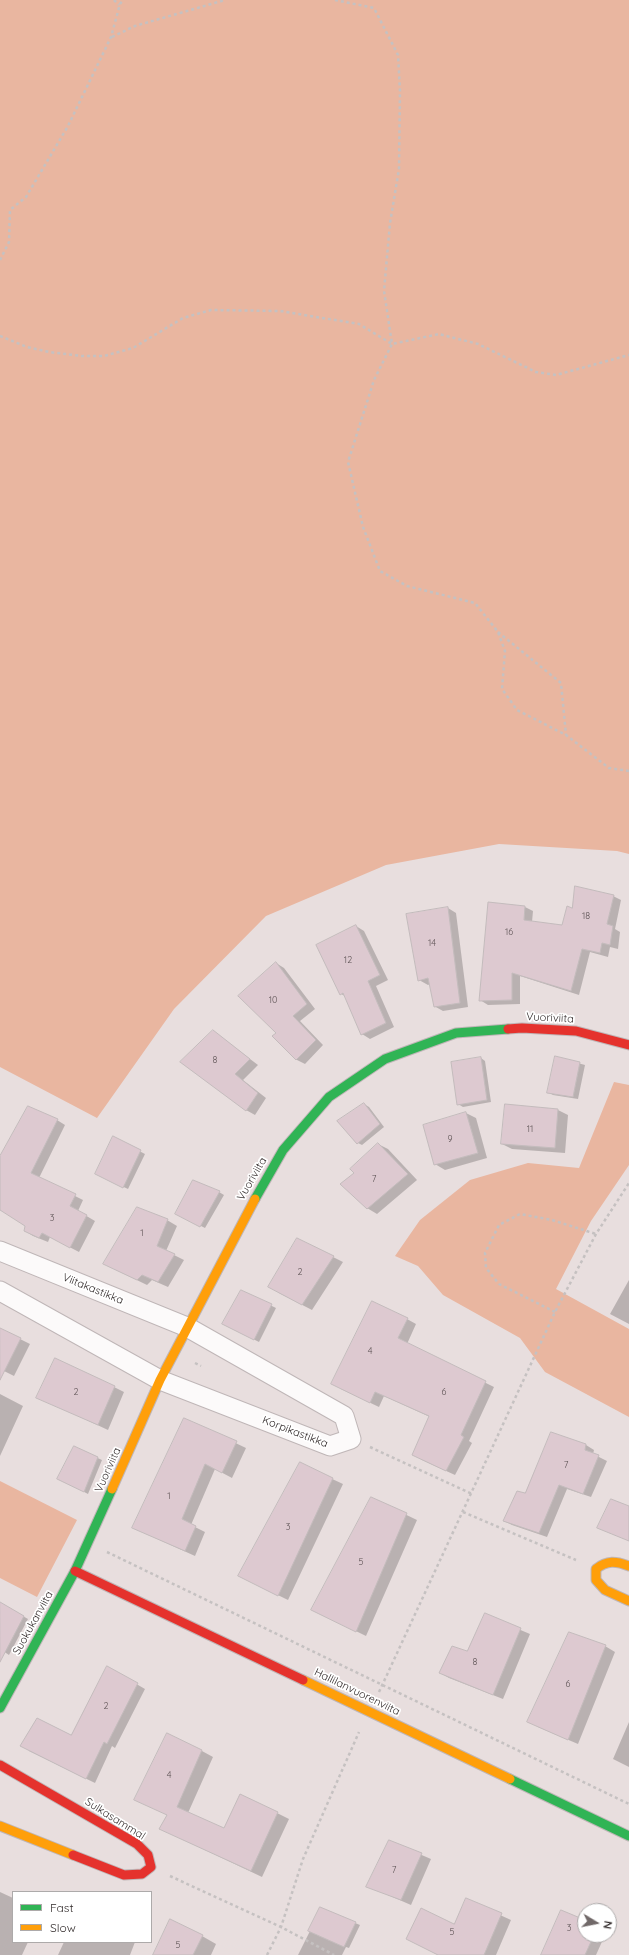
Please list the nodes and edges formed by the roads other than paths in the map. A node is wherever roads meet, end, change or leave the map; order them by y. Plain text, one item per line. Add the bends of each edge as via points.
1 (629, 1045) edge
2 (0, 1251) edge
3 (0, 1291) edge
4 (187, 1327) junction
5 (160, 1380) junction
6 (629, 1566) edge
7 (75, 1571) junction
8 (629, 1601) edge
9 (0, 1708) edge
10 (0, 1765) edge
11 (0, 1826) edge
12 (629, 1836) edge

1 - 4 street, Vuoriviita via 576,1031 522,1028 456,1033 385,1059 329,1097 282,1150
2 - 4 street, Viitakastikka
3 - 5 street
4 - 5 street, Vuoriviita
4 - 5 street, Korpikastikka via 344,1416 351,1439 330,1446
5 - 7 street, Vuoriviita
6 - 8 street via 616,1561 604,1562 596,1569 596,1580 605,1590
7 - 9 street, Suokukanviita
7 - 12 street, Hallilanvuorenviita
10 - 11 street, Sulkasammal via 136,1844 148,1855 151,1867 142,1874 124,1875

